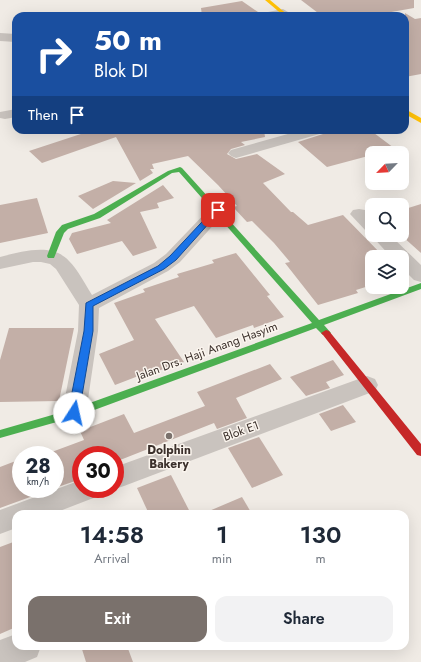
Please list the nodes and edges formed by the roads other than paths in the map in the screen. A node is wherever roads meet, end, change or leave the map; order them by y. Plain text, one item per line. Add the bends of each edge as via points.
1 (267, 0) edge
2 (282, 12) edge
3 (0, 37) edge
4 (12, 38) edge
5 (409, 114) edge
6 (421, 121) edge
7 (300, 134) edge
8 (236, 154) dead end
9 (218, 210) junction
10 (359, 214) dead end
11 (365, 220) edge
12 (387, 242) edge
13 (395, 250) edge
14 (51, 256) junction
15 (0, 263) edge
16 (409, 264) edge
17 (421, 276) edge
18 (421, 286) edge
19 (89, 305) junction
20 (318, 323) junction
21 (367, 385) junction
22 (74, 413) junction
23 (0, 434) edge
24 (421, 452) edge
25 (124, 475) edge
26 (72, 495) edge
27 (32, 510) edge
28 (12, 518) edge
29 (0, 522) edge
30 (16, 650) edge
31 (0, 656) edge

1 - 2 street
3 - 4 street
5 - 6 street
7 - 8 street
9 - 14 street via 181,171 176,169 97,216 65,228 60,232
9 - 19 street via 173,258 161,267
9 - 20 street
10 - 11 street
12 - 13 street
14 - 15 street
14 - 19 street via 63,265
16 - 17 street
18 - 20 street, Jalan Drs. Haji Anang Hasyim
19 - 22 street via 88,331
20 - 21 street
20 - 22 street, Jalan Drs. Haji Anang Hasyim
21 - 24 street
21 - 25 street, Blok E1
22 - 23 street, Jalan Drs. Haji Anang Hasyim
26 - 27 street
28 - 29 street
30 - 31 street

